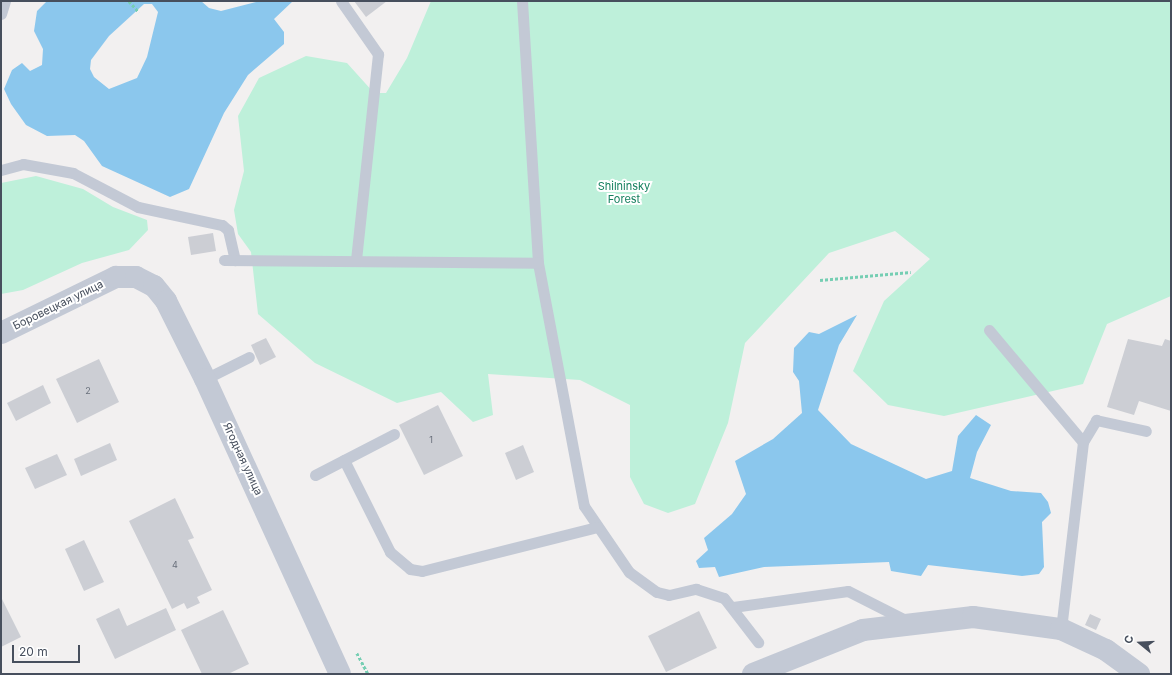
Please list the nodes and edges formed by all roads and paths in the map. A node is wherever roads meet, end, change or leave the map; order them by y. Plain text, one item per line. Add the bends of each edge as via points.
1 (5, 1) edge
2 (129, 1) edge
3 (341, 1) edge
4 (522, 1) edge
5 (139, 12) dead end
6 (1, 14) edge
7 (1, 170) edge
8 (356, 261) junction
9 (538, 263) junction
10 (911, 272) dead end
11 (116, 277) joint
12 (820, 280) dead end
13 (989, 330) dead end
14 (1, 333) edge
15 (249, 357) dead end
16 (205, 379) junction
17 (1146, 431) dead end
18 (394, 434) dead end
19 (1083, 442) junction
20 (344, 460) junction
21 (315, 475) dead end
22 (596, 527) junction
23 (733, 607) junction
24 (909, 622) junction
25 (1061, 629) junction
26 (758, 642) dead end
27 (340, 674) edge
28 (753, 674) edge
29 (1139, 674) edge

1 - 6 lane
2 - 5 path
3 - 8 lane via 378,54
4 - 9 lane
7 - 8 lane via 23,164 73,173 138,207 222,225 228,230 230,260
8 - 9 lane
9 - 22 lane via 578,490
10 - 12 path
11 - 14 street, Боровецкая улица
11 - 16 street, Ягодная улица via 136,277 154,286 166,301
13 - 19 lane
15 - 16 lane
16 - 27 street, Ягодная улица
17 - 19 lane via 1096,420
18 - 20 lane
19 - 25 lane
20 - 21 lane
20 - 22 lane via 390,552 410,569 422,571
22 - 23 lane via 618,562 657,592 669,595 696,588 724,598
23 - 24 lane via 848,590
23 - 26 lane
24 - 25 street via 973,617
24 - 28 street via 863,630 830,641
25 - 29 street via 1106,650

